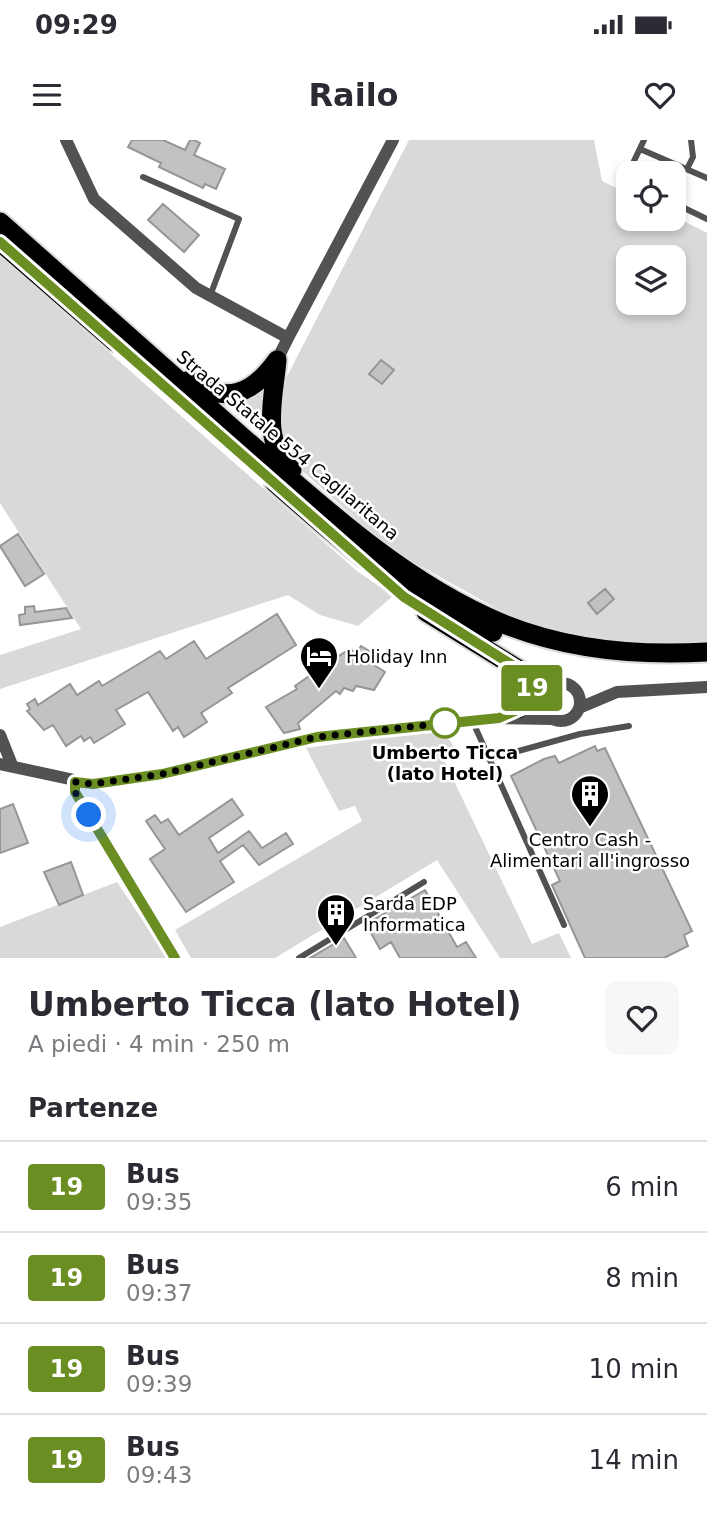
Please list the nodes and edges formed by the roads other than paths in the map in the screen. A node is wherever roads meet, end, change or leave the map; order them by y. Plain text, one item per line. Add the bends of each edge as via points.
1 (66, 140) edge
2 (393, 140) edge
3 (633, 140) edge
4 (691, 140) edge
5 (642, 145) edge
6 (634, 161) edge
7 (687, 169) junction
8 (143, 177) dead end
9 (707, 178) edge
10 (686, 209) edge
11 (707, 219) edge
12 (0, 222) edge
13 (0, 242) edge
14 (210, 296) junction
15 (288, 338) junction
16 (277, 360) junction
17 (175, 378) junction
18 (301, 488) junction
19 (380, 573) junction
20 (707, 652) edge
21 (707, 663) edge
22 (527, 681) junction
23 (707, 687) edge
24 (542, 699) junction
25 (579, 708) junction
26 (518, 709) junction
27 (499, 718) junction
28 (553, 719) junction
29 (472, 720) junction
30 (629, 726) dead end
31 (0, 735) edge
32 (489, 759) junction
33 (6, 764) edge
34 (75, 782) junction
35 (424, 882) dead end
36 (564, 925) dead end
37 (175, 958) edge
38 (299, 958) edge

1 - 14 street via 94,199
2 - 15 street
3 - 5 lane
4 - 7 lane
5 - 6 lane
5 - 7 lane
7 - 9 lane
8 - 14 lane via 239,219
10 - 11 lane
12 - 17 highway, Strada Statale 554 Cagliaritana
13 - 19 highway, Strada Statale 554 Cagliaritana
14 - 15 street
15 - 16 street
16 - 17 highway via 251,386 233,394 216,394 185,377
16 - 18 highway via 271,426 286,465 302,479
17 - 18 highway, Strada Statale 554 Cagliaritana
18 - 20 highway, Strada Statale 554 Cagliaritana via 387,556 499,622 594,647
19 - 21 highway, Strada Statale 554 Cagliaritana via 453,614 528,645 633,663
19 - 22 highway via 404,597 520,670
22 - 24 highway
22 - 26 highway
23 - 25 street via 617,692
24 - 25 street via 553,685 565,684 579,695
24 - 26 street
24 - 28 street via 544,710
25 - 28 street via 571,718
26 - 27 street
27 - 28 street
27 - 29 street
29 - 32 lane
29 - 34 street via 317,737 162,774 93,784
30 - 32 lane
31 - 33 street
32 - 36 lane
33 - 34 street
34 - 37 street via 75,792
35 - 38 lane

